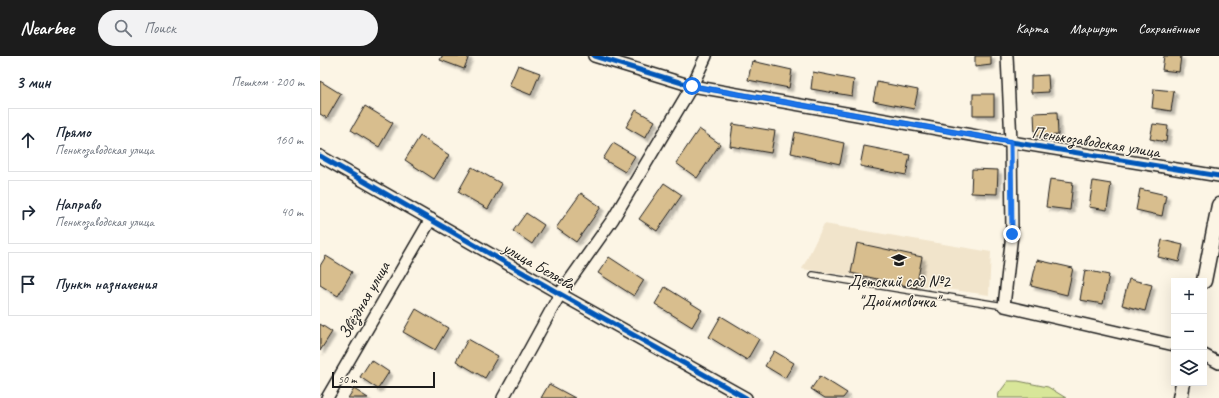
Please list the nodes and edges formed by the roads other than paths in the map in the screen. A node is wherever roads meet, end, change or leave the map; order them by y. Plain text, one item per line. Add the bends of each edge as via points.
1 (594, 56) edge
2 (706, 56) edge
3 (1007, 56) edge
4 (692, 86) junction
5 (1011, 142) junction
6 (320, 156) edge
7 (1219, 176) edge
8 (1219, 205) edge
9 (430, 219) junction
10 (813, 275) dead end
11 (1205, 278) edge
12 (560, 294) junction
13 (1004, 306) junction
14 (1171, 344) edge
15 (1207, 357) edge
16 (1219, 363) edge
17 (1183, 386) edge
18 (738, 396) edge
19 (327, 398) edge
20 (503, 398) edge
21 (1180, 398) edge

1 - 4 street, Пенькозаводская улица
2 - 4 street
3 - 5 street
4 - 5 street, Пенькозаводская улица
4 - 12 street via 613,220
5 - 7 street, Пенькозаводская улица
5 - 13 street, Пенькозаводская улица via 1012,234
6 - 9 street, улица Беляева
8 - 11 street
9 - 12 street, улица Беляева
9 - 19 street, Звёздная улица
10 - 13 lane
12 - 18 street, улица Беляева
12 - 20 street
13 - 14 street
15 - 16 street
17 - 21 street

